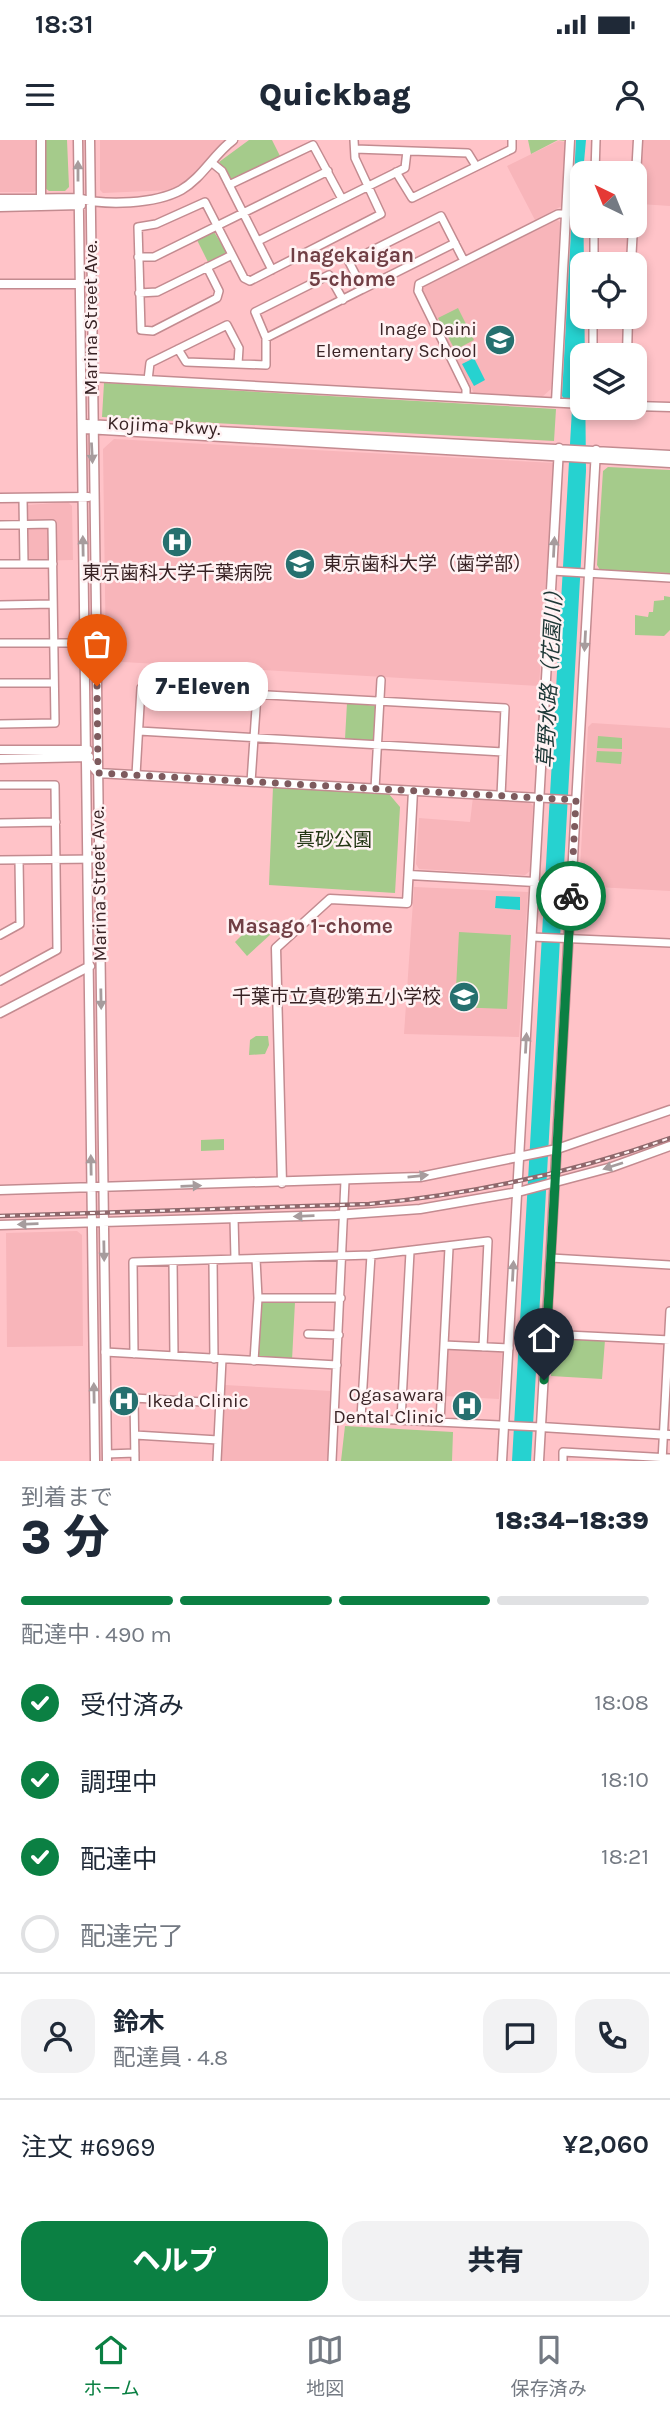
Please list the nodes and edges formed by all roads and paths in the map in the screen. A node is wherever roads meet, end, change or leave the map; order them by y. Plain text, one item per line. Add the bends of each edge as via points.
1 (41, 140) edge
2 (78, 140) edge
3 (90, 140) edge
4 (233, 140) edge
5 (354, 140) edge
6 (512, 140) edge
7 (570, 140) edge
8 (596, 140) edge
9 (638, 140) edge
10 (355, 149) junction
11 (407, 151) junction
12 (595, 161) edge
13 (637, 161) edge
14 (211, 162) junction
15 (476, 166) junction
16 (328, 171) junction
17 (396, 172) junction
18 (229, 185) junction
19 (369, 186) junction
20 (41, 198) junction
21 (0, 199) edge
22 (342, 199) junction
23 (90, 201) junction
24 (78, 202) junction
25 (0, 207) edge
26 (243, 214) junction
27 (566, 214) junction
28 (218, 227) junction
29 (258, 241) junction
30 (455, 243) junction
31 (232, 255) junction
32 (138, 257) junction
33 (464, 261) junction
34 (207, 267) junction
35 (271, 270) junction
36 (0, 284) edge
37 (80, 284) junction
38 (363, 289) junction
39 (139, 293) junction
40 (342, 300) junction
41 (266, 338) junction
42 (178, 349) junction
43 (238, 364) junction
44 (91, 377) junction
45 (148, 380) junction
46 (466, 397) junction
47 (558, 402) junction
48 (570, 403) edge
49 (647, 406) edge
50 (670, 407) edge
51 (80, 427) junction
52 (91, 427) junction
53 (559, 452) junction
54 (596, 454) junction
55 (670, 455) edge
56 (670, 463) edge
57 (82, 497) junction
58 (94, 497) junction
59 (0, 498) edge
60 (23, 498) junction
61 (24, 524) junction
62 (0, 525) edge
63 (0, 564) edge
64 (24, 564) junction
65 (52, 564) junction
66 (552, 572) junction
67 (589, 573) junction
68 (670, 578) edge
69 (53, 604) junction
70 (0, 605) edge
71 (0, 643) edge
72 (53, 643) junction
73 (84, 643) junction
74 (96, 643) junction
75 (381, 680) dead end
76 (0, 683) edge
77 (54, 683) junction
78 (257, 694) junction
79 (380, 701) junction
80 (0, 723) edge
81 (139, 731) junction
82 (254, 738) junction
83 (378, 744) junction
84 (0, 750) edge
85 (503, 752) junction
86 (98, 753) junction
87 (86, 754) junction
88 (0, 759) edge
89 (98, 773) junction
90 (136, 775) junction
91 (251, 782) junction
92 (0, 785) edge
93 (375, 789) junction
94 (413, 791) junction
95 (501, 796) junction
96 (540, 798) junction
97 (576, 800) junction
98 (55, 822) junction
99 (0, 823) edge
100 (88, 859) junction
101 (98, 859) junction
102 (0, 860) edge
103 (19, 860) junction
104 (56, 860) junction
105 (409, 874) junction
106 (535, 882) junction
107 (0, 935) edge
108 (532, 937) junction
109 (569, 939) junction
110 (670, 943) edge
111 (88, 966) junction
112 (100, 966) junction
113 (0, 981) edge
114 (0, 1013) edge
115 (670, 1110) edge
116 (670, 1146) edge
117 (557, 1149) junction
118 (520, 1159) junction
119 (345, 1181) junction
120 (282, 1182) junction
121 (555, 1183) junction
122 (91, 1188) junction
123 (103, 1188) junction
124 (0, 1190) edge
125 (518, 1192) junction
126 (345, 1214) junction
127 (234, 1218) junction
128 (92, 1222) junction
129 (103, 1222) junction
130 (0, 1225) edge
131 (449, 1248) junction
132 (410, 1252) junction
133 (371, 1255) junction
134 (343, 1256) junction
135 (551, 1258) junction
136 (235, 1259) junction
137 (256, 1259) junction
138 (213, 1260) junction
139 (173, 1261) junction
140 (670, 1265) edge
141 (258, 1298) junction
142 (341, 1298) junction
143 (670, 1311) edge
144 (308, 1334) dead end
145 (546, 1334) junction
146 (339, 1335) junction
147 (669, 1340) edge
148 (444, 1345) junction
149 (483, 1347) junction
150 (509, 1348) junction
151 (105, 1352) junction
152 (134, 1354) junction
153 (174, 1356) junction
154 (218, 1359) junction
155 (254, 1361) junction
156 (337, 1365) junction
157 (220, 1403) junction
158 (334, 1417) junction
159 (361, 1418) junction
160 (401, 1420) junction
161 (440, 1422) junction
162 (504, 1425) junction
163 (541, 1427) junction
164 (135, 1435) junction
165 (667, 1435) edge
166 (218, 1440) junction
167 (107, 1457) edge
168 (135, 1457) edge
169 (665, 1459) edge
170 (95, 1461) edge
171 (217, 1461) edge
172 (332, 1461) edge
173 (502, 1461) edge
174 (539, 1461) edge
175 (563, 1461) edge

1 - 20 street
24 -> 2 street, Marina Street Ave.
3 - 23 street, Marina Street Ave.
4 - 14 street
5 - 10 street
6 - 15 street via 512,149
7 - 27 street
8 - 12 street
9 - 13 street
10 - 11 street
10 - 19 street
11 - 15 street via 468,153
11 - 17 street via 407,165
14 - 18 street
14 - 23 street via 182,190 169,195
15 - 17 street via 409,198
16 - 18 street via 316,147 309,145
16 - 22 street
16 - 26 street
17 - 19 street
18 - 26 street
19 - 22 street
19 - 35 street via 381,210 379,216
20 - 21 street
20 - 24 street
22 - 29 street
23 - 24 street
23 - 44 street, Marina Street Ave.
24 - 25 street
24 - 37 street, Marina Street Ave.
26 - 28 street
26 - 29 street
27 - 33 street
27 - 47 street
28 - 31 street
28 - 32 street via 155,257
28 - 32 street via 201,202 156,224 140,225
29 - 35 street
30 - 33 street
30 - 38 street
30 - 38 street via 441,216 349,262
31 - 34 street
31 - 35 street via 247,281
32 - 39 street
33 - 46 street via 419,284 418,291
34 - 39 street via 157,292
34 - 39 street via 219,291 217,298 153,331 139,327
36 - 37 street
37 - 51 street, Marina Street Ave.
38 - 40 street
40 - 41 street
40 - 41 street via 329,275 255,312
41 - 43 street via 266,365
42 - 43 street via 186,362
42 - 43 street via 227,325 239,348
42 - 45 street via 150,363
44 - 45 street
44 - 52 street, Marina Street Ave.
45 - 46 street
46 - 47 street
47 - 48 street
49 - 50 street
51 - 52 street, Kojima Pkwy.
51 - 57 street, Marina Street Ave.
52 - 53 street, Kojima Pkwy.
52 -> 58 street, Marina Street Ave.
53 - 54 street, Kojima Pkwy.
66 -> 53 street
54 - 55 street
54 - 56 street
54 - 67 street
57 - 58 street
57 - 60 street
73 -> 57 street, Marina Street Ave.
58 - 74 street, Marina Street Ave.
59 - 60 street
60 - 61 street
61 - 62 street
61 - 64 street
61 - 65 street via 52,524
63 - 64 street
64 - 65 street
65 - 69 street
66 - 67 street
66 - 96 street
67 - 68 street
67 -> 97 street
69 - 70 street
69 - 72 street
71 - 72 street
72 - 73 street
72 - 77 street
73 - 74 street
73 - 87 street, Marina Street Ave.
74 - 86 street, Marina Street Ave.
75 - 79 street
76 - 77 street
77 - 80 street via 55,723
78 - 79 street
78 - 81 street via 141,688
78 - 82 street
79 - 83 street
79 - 85 street via 505,708
81 - 82 street
81 - 90 street
82 - 83 street
82 - 91 street
83 - 85 street
83 - 93 street
84 - 87 street
85 - 95 street
86 - 87 street
86 - 89 street, Marina Street Ave.
87 - 88 street
87 - 89 street
87 - 100 street, Marina Street Ave.
89 - 90 street
89 - 101 street, Marina Street Ave.
90 - 91 street
91 - 93 street
92 - 98 street via 55,785
93 - 94 street
94 - 95 street
94 - 105 street
95 - 96 street
96 - 97 street
96 - 106 street
97 - 109 street
98 - 99 street
98 - 104 street
100 - 101 street
100 - 104 street
100 - 111 street, Marina Street Ave.
101 - 112 street, Marina Street Ave.
102 - 103 street
103 - 104 street
103 - 107 street via 20,924
104 - 113 street via 57,950
105 - 106 street
105 - 120 street via 407,903 330,899 276,948
106 - 108 street
108 - 109 street
118 -> 108 street
109 - 110 street
109 - 117 street
111 - 112 street
111 - 114 street
122 -> 111 street, Marina Street Ave.
112 -> 123 street, Marina Street Ave.
115 - 117 street
116 -> 121 street
117 - 118 street
117 - 121 street
119 -> 118 street via 419,1177
118 - 125 street
119 - 120 street
119 - 126 street
123 -> 120 street
121 - 125 street
121 - 135 street
122 - 123 street
122 - 124 street
122 - 128 street, Marina Street Ave.
123 - 129 street, Marina Street Ave.
125 - 126 street via 420,1209
150 -> 125 street
126 -> 127 street
126 - 134 street
127 - 129 street
127 - 136 street
128 - 129 street
128 -> 130 street
170 -> 128 street, Marina Street Ave.
129 -> 151 street, Marina Street Ave.
131 - 132 street
131 - 148 street
131 - 149 street via 488,1241
132 - 133 street
132 - 160 street
133 - 134 street
133 - 159 street
134 - 137 street
134 - 142 street
135 - 140 street
135 - 145 street
136 - 137 street
136 - 138 street
137 - 141 street
138 - 139 street
138 - 154 street
139 - 152 street via 133,1262
139 - 153 street
141 - 142 street
141 - 155 street
142 - 146 street
143 - 147 street
144 - 146 street
145 - 147 street
145 - 163 street
146 - 156 street
147 - 165 street
148 - 149 street
148 - 161 street
149 - 150 street
150 - 162 street
151 - 152 street
151 - 167 street, Marina Street Ave.
152 - 153 street
153 - 154 street
154 - 155 street
154 - 157 street
155 - 156 street
156 - 158 street
157 - 164 street via 134,1398
157 - 166 street
158 - 159 street
158 - 172 street
159 - 160 street
160 - 161 street
161 - 162 street
162 - 163 street
162 - 173 street
163 - 165 street
163 - 174 street
164 - 166 street
164 - 168 street
165 - 169 street
166 - 171 street
167 - 168 street
169 - 175 street via 563,1452

